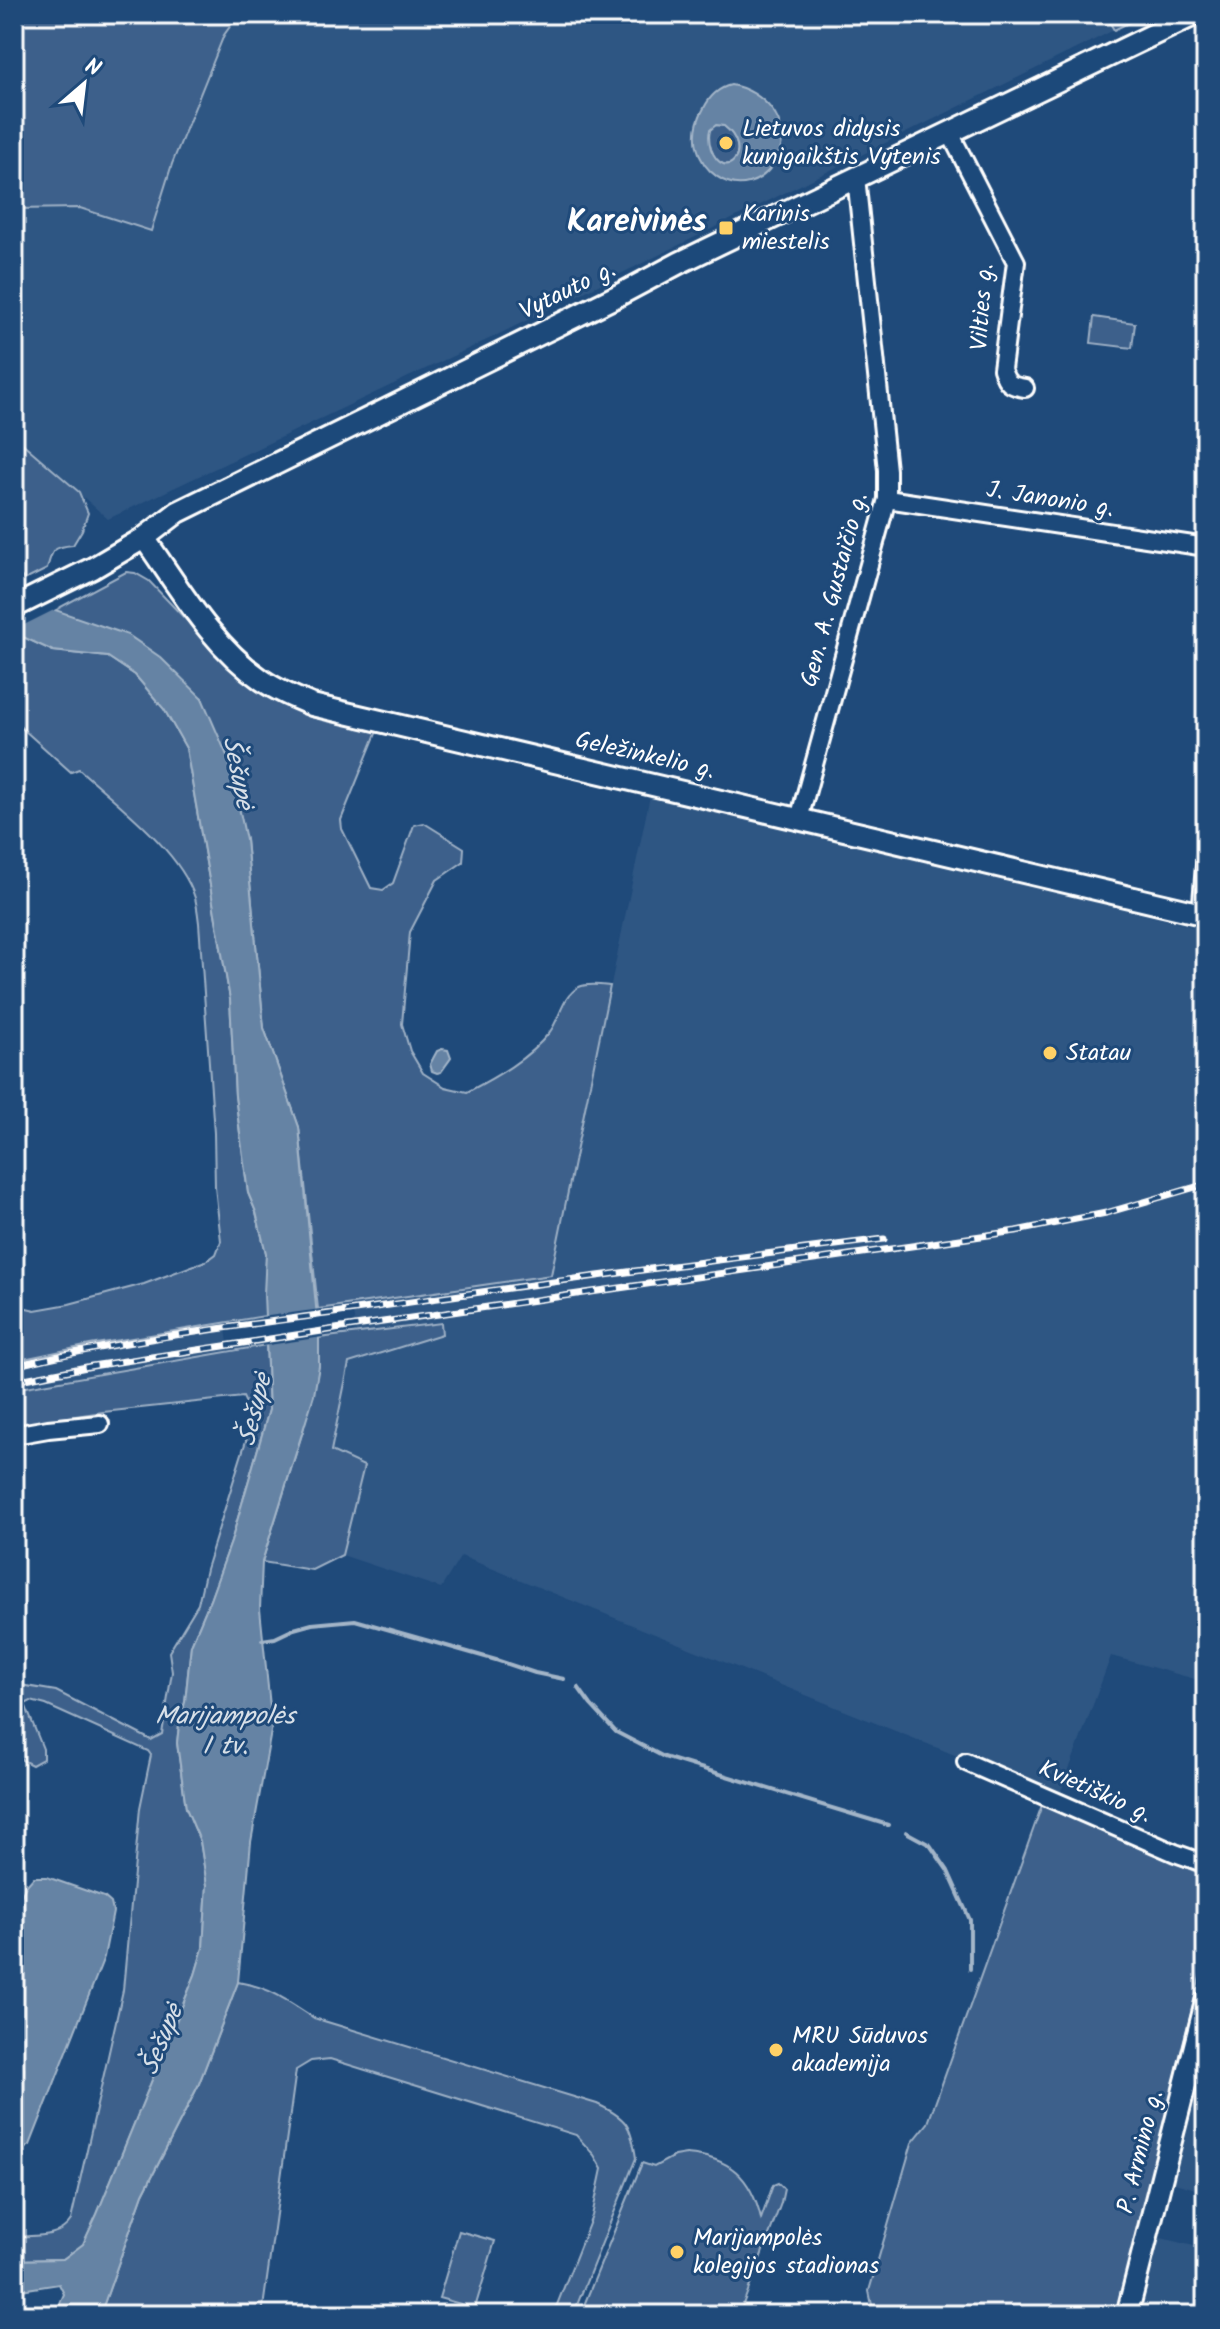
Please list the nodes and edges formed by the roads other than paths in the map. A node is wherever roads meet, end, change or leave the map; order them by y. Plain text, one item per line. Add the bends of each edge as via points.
1 (1196, 14) edge
2 (950, 133) junction
3 (856, 177) junction
4 (1025, 388) dead end
5 (887, 499) junction
6 (144, 538) junction
7 (1206, 547) edge
8 (14, 607) edge
9 (799, 819) junction
10 (1206, 852) edge
11 (1204, 916) edge
12 (100, 1424) dead end
13 (14, 1435) edge
14 (966, 1762) dead end
15 (1206, 1864) edge
16 (1206, 2002) edge
17 (1127, 2315) edge

1 - 2 main road, Vytauto g.
2 - 3 main road, Vytauto g.
2 - 4 street, Vilties g. via 1016,262 1002,369 1012,387
3 - 5 street, Gen. A. Gustaičio g.
3 - 6 main road, Vytauto g. via 178,512
5 - 7 street, J. Janonio g.
5 - 9 street, Gen. A. Gustaičio g.
6 - 8 main road, Vytauto g.
6 - 9 main road, Geležinkelio g. via 225,647 259,678 292,697 344,714
9 - 11 main road, Geležinkelio g.
10 - 11 street
12 - 13 street
14 - 15 street, Kvietiškio g.
16 - 17 main road, P. Armino g.

